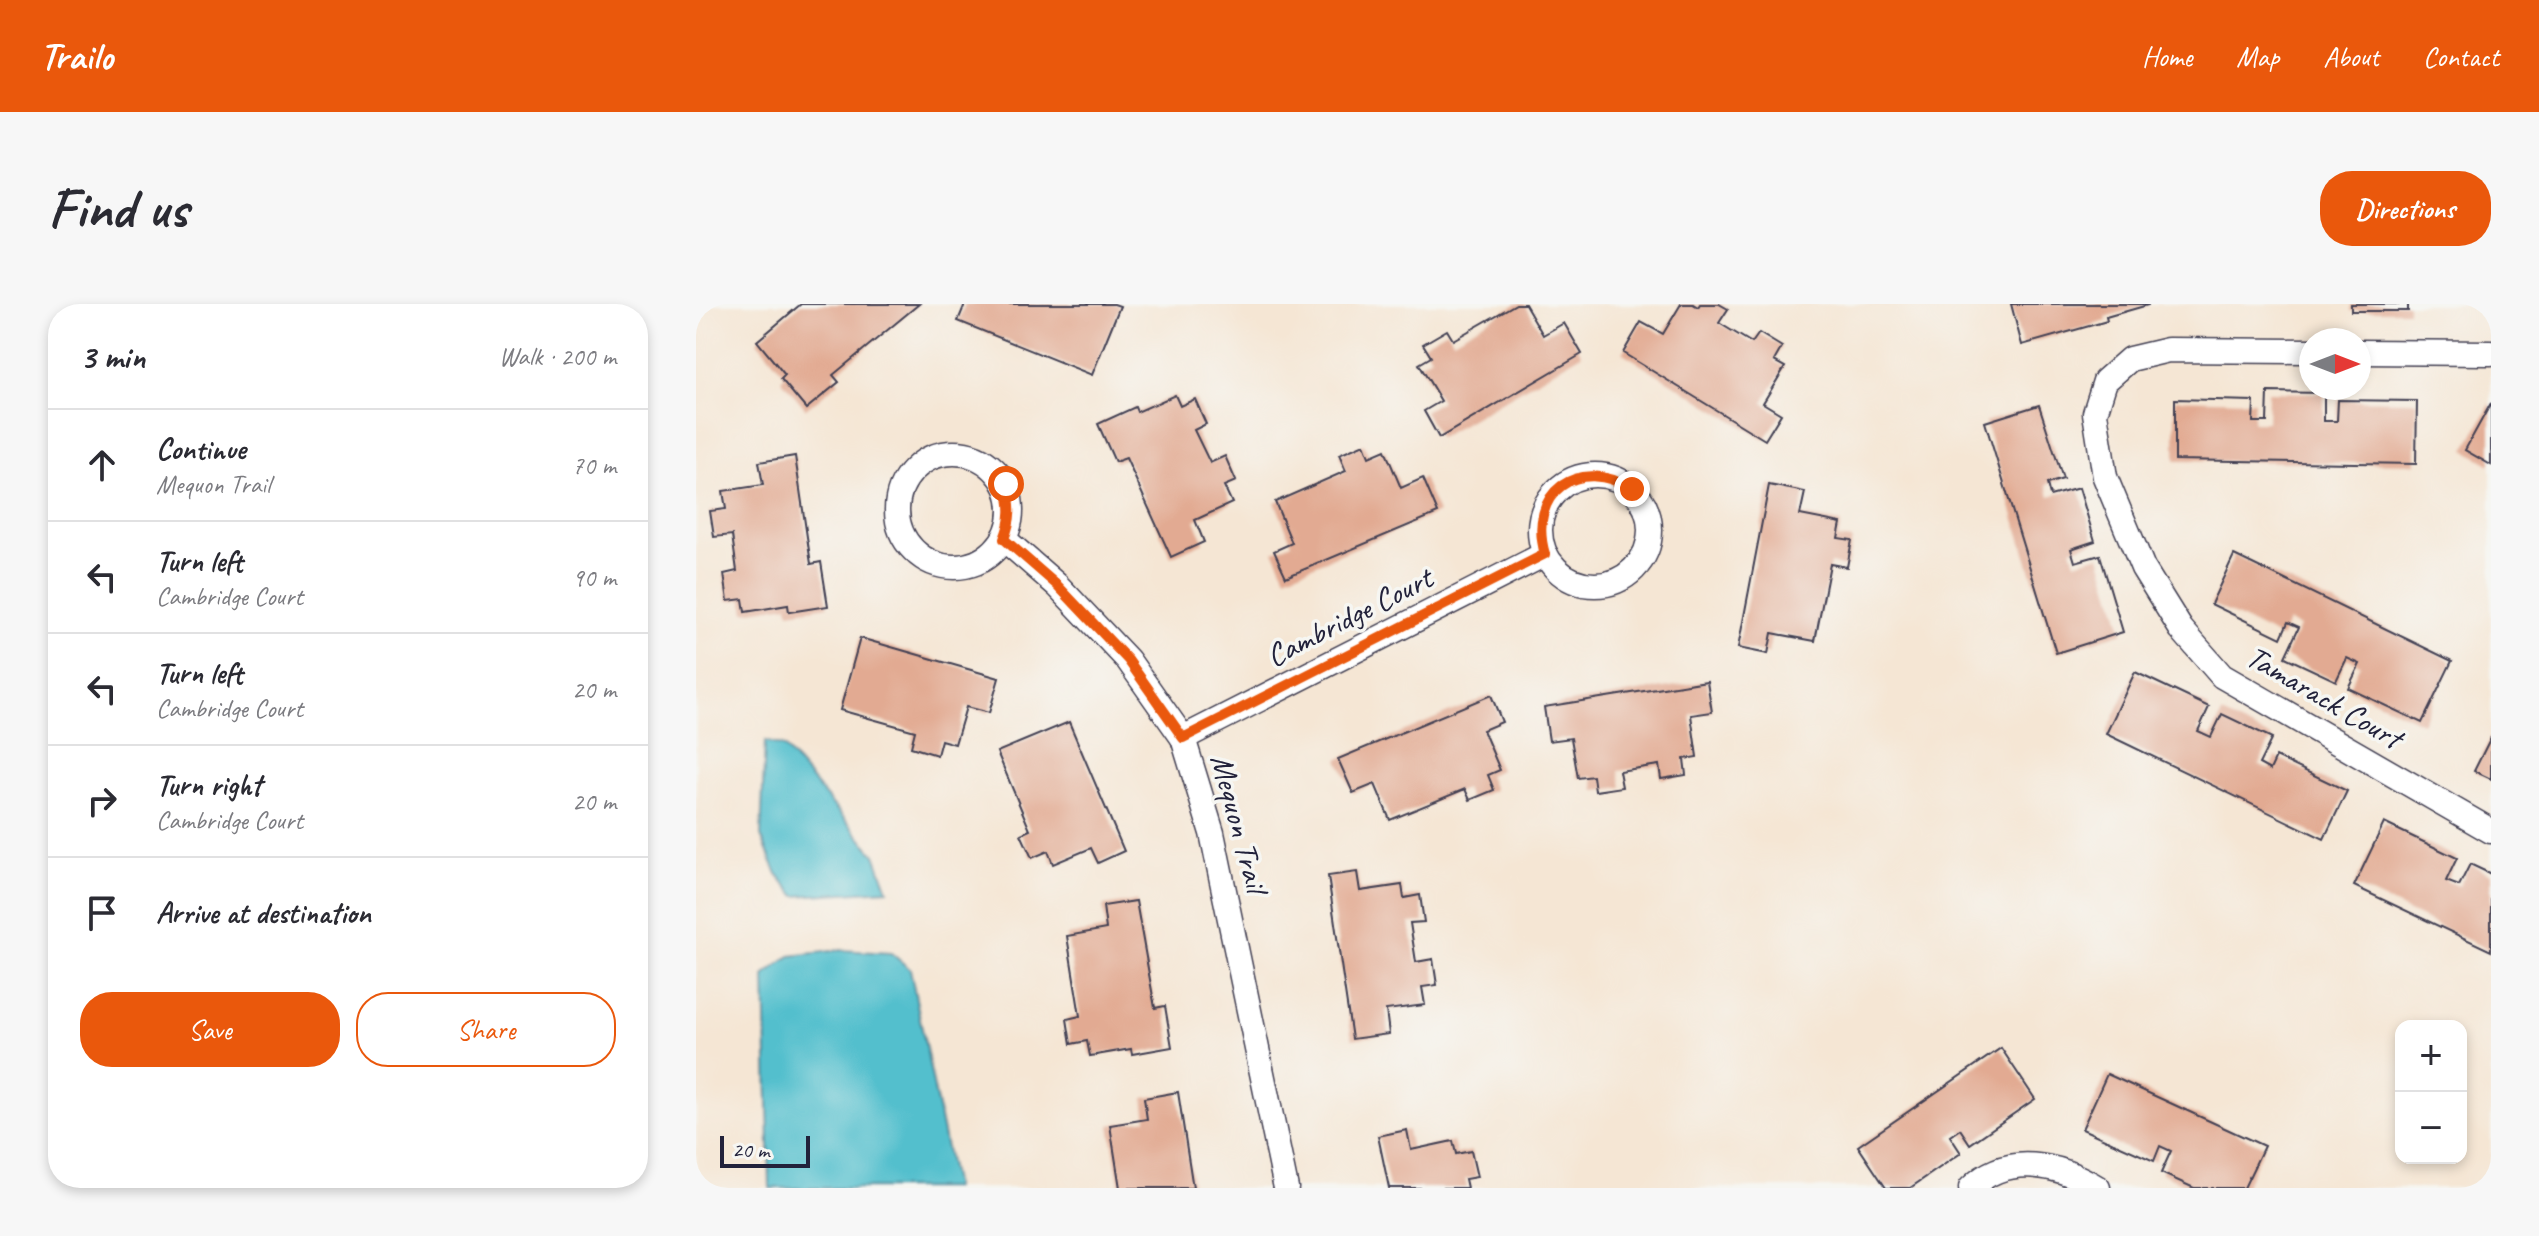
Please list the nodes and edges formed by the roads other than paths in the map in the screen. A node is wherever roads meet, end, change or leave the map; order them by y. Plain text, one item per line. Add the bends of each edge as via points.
1 (2299, 351) edge
2 (2371, 352) edge
3 (2491, 353) edge
4 (1004, 539) junction
5 (1545, 554) junction
6 (1183, 738) junction
7 (2491, 831) edge
8 (1286, 1188) edge
9 (1971, 1188) edge
10 (2098, 1188) edge

1 - 7 street, Tamarack Court via 2168,350 2130,359 2105,381 2095,413 2105,477 2143,568 2181,629 2222,676
2 - 3 street
4 - 4 street via 1011,502 994,468 960,452 923,461 909,474 900,491 898,519 908,545 922,558 948,566 976,563
4 - 6 street, Mequon Trail via 1058,586 1128,660
5 - 5 street via 1568,579 1585,585 1620,580 1634,570 1647,547 1649,520 1643,504 1616,479 1578,477 1549,499 1541,517 1539,536
5 - 6 street, Cambridge Court
6 - 8 street, Mequon Trail via 1212,833
9 - 10 street via 2004,1167 2032,1164 2080,1177

